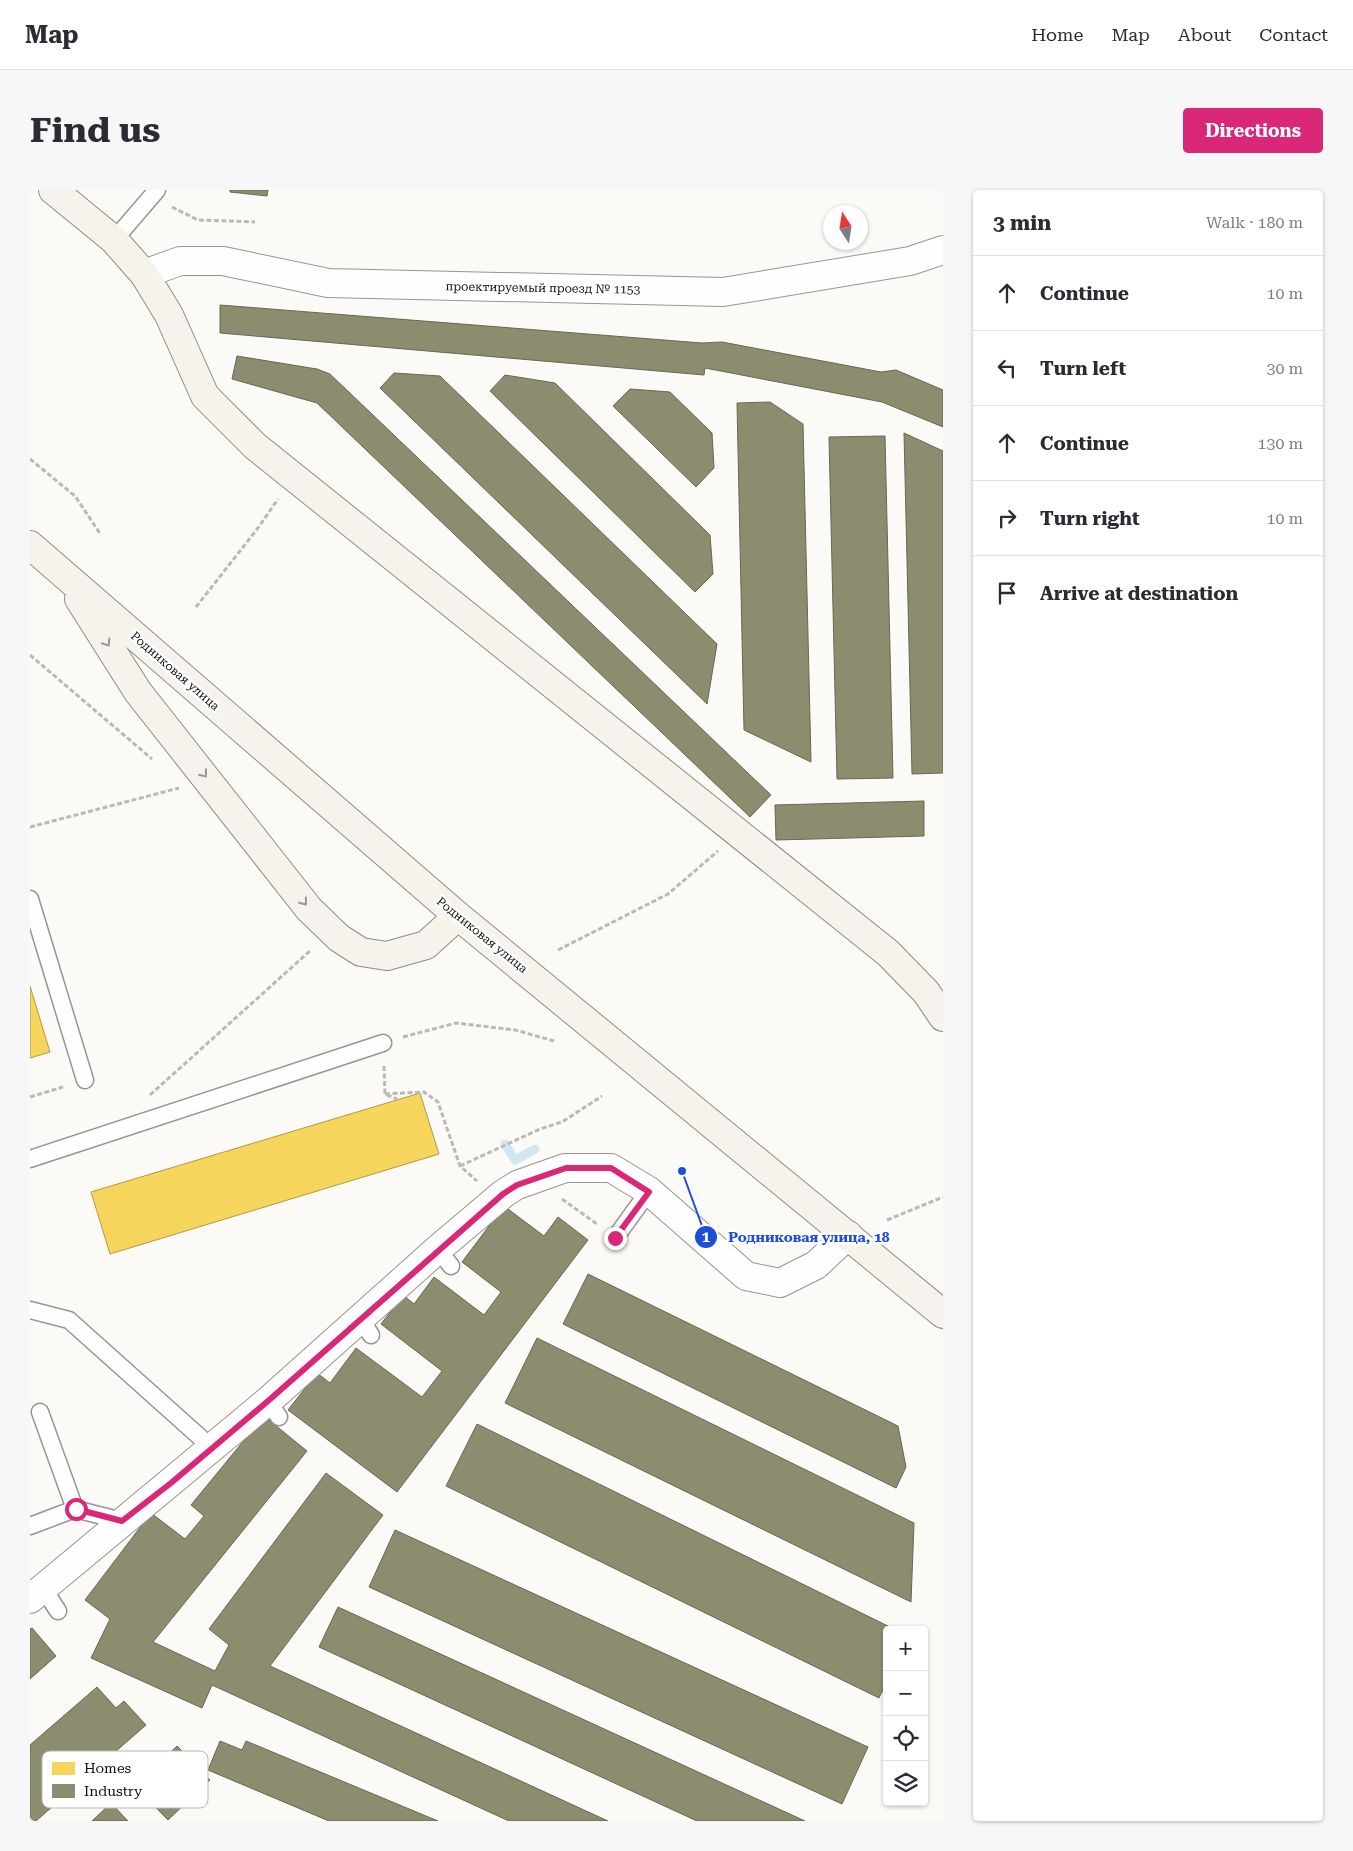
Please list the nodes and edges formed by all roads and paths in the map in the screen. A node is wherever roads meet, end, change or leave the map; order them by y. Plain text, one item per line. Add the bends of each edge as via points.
1 (53, 190) edge
2 (157, 190) edge
3 (171, 206) dead end
4 (255, 222) dead end
5 (114, 240) junction
6 (943, 250) edge
7 (144, 274) junction
8 (30, 460) edge
9 (283, 492) dead end
10 (101, 535) dead end
11 (30, 545) edge
12 (62, 573) junction
13 (196, 607) dead end
14 (30, 655) edge
15 (156, 761) dead end
16 (178, 780) dead end
17 (30, 826) edge
18 (718, 850) dead end
19 (30, 899) edge
20 (458, 916) junction
21 (314, 948) dead end
22 (558, 950) dead end
23 (943, 1017) edge
24 (554, 1041) dead end
25 (383, 1043) junction
26 (85, 1080) joint
27 (385, 1094) junction
28 (602, 1096) dead end
29 (30, 1097) edge
30 (144, 1100) dead end
31 (397, 1100) dead end
32 (30, 1158) edge
33 (460, 1166) junction
34 (479, 1183) dead end
35 (649, 1192) junction
36 (560, 1197) dead end
37 (943, 1197) edge
38 (887, 1220) dead end
39 (609, 1234) joint
40 (848, 1235) junction
41 (30, 1310) edge
42 (943, 1314) edge
43 (40, 1412) dead end
44 (211, 1447) junction
45 (76, 1509) junction
46 (122, 1521) junction
47 (30, 1526) edge
48 (36, 1594) edge
49 (58, 1611) dead end

1 - 5 main road
2 - 5 lane
3 - 4 path via 198,220
5 - 7 main road
6 - 7 street, проектируемый проезд № 1153 via 910,261 723,292 328,283 223,261 180,260
7 - 23 main road via 169,315 205,396 255,446 888,953 926,992
8 - 10 path via 75,496
9 - 13 path
11 - 12 main road, Родниковая улица
12 - 20 main road, Родниковая улица
12 -> 20 main road via 138,692 309,909 339,938 361,952 387,956 426,945
14 - 15 path
16 - 17 path via 186,786
18 - 22 path via 668,894
19 - 26 lane
20 - 40 main road, Родниковая улица
21 - 30 path
24 - 25 path via 515,1030 456,1023
25 - 27 path
25 - 32 lane
26 - 29 path
27 - 31 path
27 - 33 path via 424,1092 438,1102
28 - 33 path via 562,1122
33 - 34 path
35 - 39 lane
35 - 40 street via 746,1276 754,1278 780,1283 816,1265
35 - 44 street via 611,1168 566,1168 517,1185 503,1194 444,1258 274,1409
36 - 39 path
37 - 38 path
40 - 42 main road, Родниковая улица
41 - 44 lane via 70,1320
43 - 45 lane
44 - 46 street
45 - 46 lane
45 - 47 lane
46 - 48 street
48 - 49 lane

